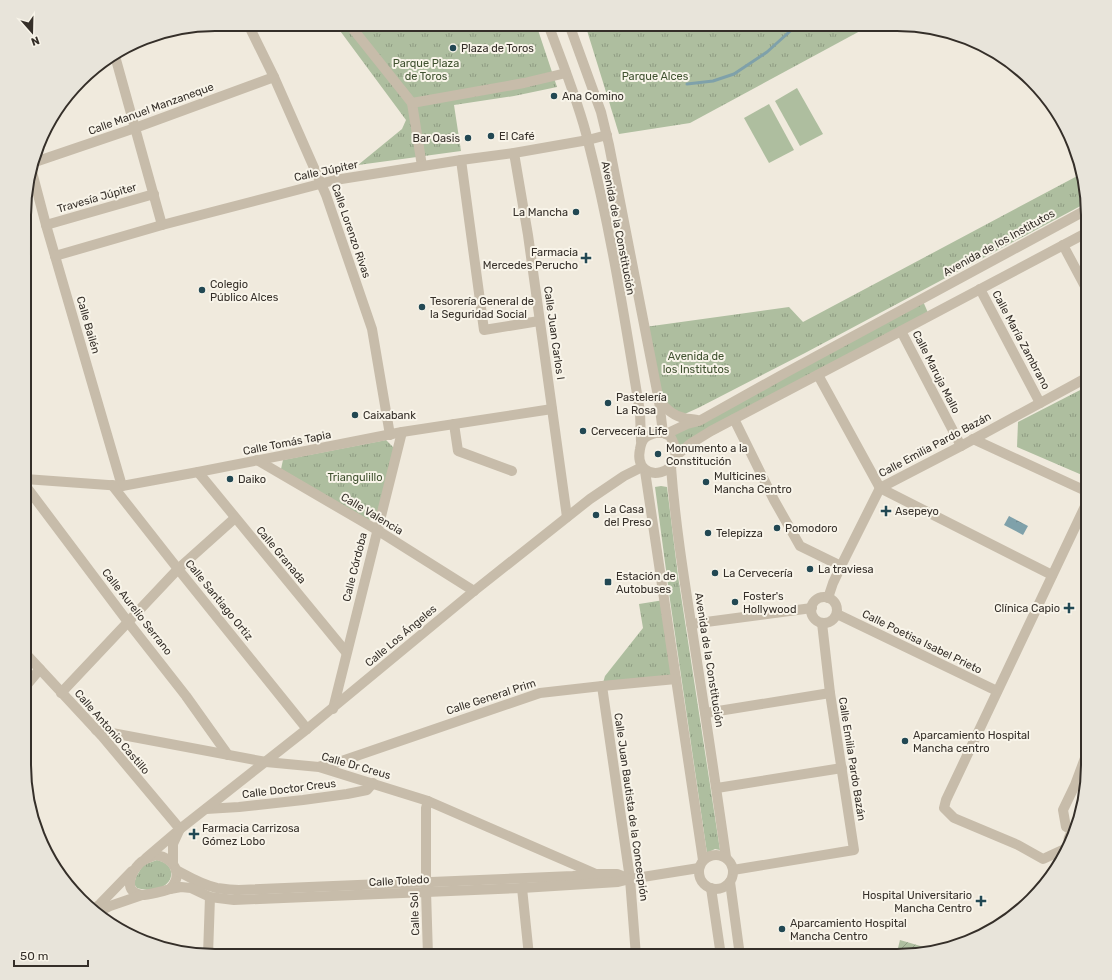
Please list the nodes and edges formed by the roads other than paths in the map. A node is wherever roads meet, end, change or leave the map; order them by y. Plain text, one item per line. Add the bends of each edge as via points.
1 (251, 31) edge
2 (355, 31) edge
3 (551, 31) edge
4 (572, 31) edge
5 (116, 60) edge
6 (566, 73) junction
7 (274, 77) junction
8 (412, 103) junction
9 (135, 128) junction
10 (607, 135) junction
11 (588, 140) junction
12 (514, 153) junction
13 (461, 160) junction
14 (39, 161) edge
15 (422, 166) junction
16 (35, 182) edge
17 (321, 183) junction
18 (154, 194) junction
19 (1081, 213) edge
20 (46, 225) junction
21 (162, 225) junction
22 (1081, 236) edge
23 (1063, 245) junction
24 (55, 256) junction
25 (1081, 279) edge
26 (980, 289) junction
27 (922, 299) junction
28 (930, 316) junction
29 (540, 321) junction
30 (901, 331) junction
31 (818, 375) junction
32 (1081, 381) edge
33 (659, 401) junction
34 (1040, 403) junction
35 (552, 409) junction
36 (734, 419) junction
37 (699, 421) junction
38 (454, 424) junction
39 (402, 432) junction
40 (665, 434) junction
41 (390, 435) junction
42 (973, 439) junction
43 (641, 441) junction
44 (960, 446) junction
45 (677, 455) junction
46 (257, 460) junction
47 (671, 467) junction
48 (644, 469) junction
49 (512, 471) dead end
50 (198, 472) junction
51 (31, 479) edge
52 (117, 485) junction
53 (880, 488) junction
54 (1081, 489) edge
55 (31, 494) edge
56 (1081, 515) edge
57 (567, 516) junction
58 (235, 518) junction
59 (377, 530) junction
60 (841, 566) junction
61 (178, 569) junction
62 (1052, 575) junction
63 (474, 591) junction
64 (828, 598) junction
65 (812, 608) junction
66 (837, 614) junction
67 (128, 622) junction
68 (822, 623) junction
69 (691, 624) junction
70 (346, 652) junction
71 (31, 660) edge
72 (40, 669) junction
73 (676, 679) junction
74 (31, 680) edge
75 (602, 686) junction
76 (997, 691) junction
77 (61, 693) junction
78 (830, 693) junction
79 (333, 709) junction
80 (706, 713) junction
81 (307, 729) junction
82 (96, 730) junction
83 (228, 755) junction
84 (266, 762) junction
85 (319, 767) junction
86 (842, 768) junction
87 (1081, 769) edge
88 (372, 783) junction
89 (716, 788) junction
90 (428, 801) junction
91 (206, 809) junction
92 (1070, 828) edge
93 (180, 829) junction
94 (1059, 852) edge
95 (726, 857) junction
96 (143, 861) junction
97 (701, 864) junction
98 (174, 867) junction
99 (733, 870) junction
100 (596, 874) junction
101 (630, 879) junction
102 (730, 882) junction
103 (426, 887) junction
104 (522, 888) junction
105 (711, 888) junction
106 (170, 889) junction
107 (142, 895) junction
108 (210, 896) junction
109 (97, 906) edge
110 (102, 910) edge
111 (208, 949) edge
112 (428, 949) edge
113 (528, 949) edge
114 (635, 949) edge
115 (720, 949) edge
116 (739, 949) edge

1 - 7 street, Calle Lorenzo Rivas
2 - 8 street
3 - 6 street, Avenida de la Constitución
4 - 10 street, Avenida de la Constitución
5 - 9 street
6 - 8 street
6 - 11 street, Avenida de la Constitución
7 - 9 street, Calle Manuel Manzaneque
7 - 17 street, Calle Lorenzo Rivas
8 - 15 street
9 - 14 street, Calle Manuel Manzaneque
9 - 18 street
10 - 11 street, Calle Júpiter
10 - 33 street, Avenida de la Constitución
11 - 12 street, Calle Júpiter
11 - 43 street, Avenida de la Constitución via 607,222 640,412
12 - 13 street, Calle Júpiter
12 - 29 street, Calle Juan Carlos I
13 - 15 street, Calle Júpiter
13 - 29 street via 484,330
15 - 17 street, Calle Júpiter
16 - 20 street, Calle Bailén
17 - 21 street, Calle Júpiter
17 - 41 street, Calle Lorenzo Rivas via 372,329
18 - 20 street, Travesía Júpiter
18 - 21 street
19 - 27 street, Avenida de los Institutos
20 - 24 street, Calle Bailén
21 - 24 street, Calle Júpiter
22 - 23 street
23 - 25 street
23 - 26 street
24 - 52 street, Calle Bailén
26 - 28 street
26 - 34 street, Calle María Zambrano
27 - 28 street
27 - 37 street, Avenida de los Institutos
28 - 30 street
29 - 35 street, Calle Juan Carlos I
30 - 31 street
30 - 44 street, Calle Maruja Mallo
31 - 36 street
31 - 53 street
32 - 34 street, Calle Emilia Pardo Bazán
33 - 37 street via 678,417
33 - 40 street, Avenida de la Constitución
34 - 42 street, Calle Emilia Pardo Bazán
35 - 38 street, Calle Tomás Tapia
35 - 57 street, Calle Juan Carlos I
36 - 45 street via 690,444
36 - 60 street via 800,546
37 - 40 street, Avenida de los Institutos
38 - 39 street, Calle Tomás Tapia
38 - 49 street via 458,451
39 - 41 street, Calle Tomás Tapia
39 - 59 street, Calle Córdoba
40 - 43 street via 649,435
40 - 45 street via 670,436 676,446
41 - 46 street, Calle Tomás Tapia
42 - 44 street, Calle Emilia Pardo Bazán
42 - 54 street
43 - 48 street via 639,454
44 - 53 street, Calle Emilia Pardo Bazán
45 - 47 street
46 - 50 street, Calle Tomás Tapia
46 - 59 street, Calle Valencia
47 - 48 street via 658,473
47 - 69 street, Avenida de la Constitución
48 - 57 street, Calle Los Ángeles via 624,476
48 - 73 street
50 - 52 street, Calle Tomás Tapia
50 - 58 street, Calle Granada
51 - 52 street, Calle Tomás Tapia
52 - 61 street, Calle Santiago Ortiz
53 - 60 street, Calle Emilia Pardo Bazán
53 - 62 street
55 - 67 street, Calle Aurelio Serrano
56 - 62 street
57 - 63 street, Calle Los Ángeles
58 - 61 street
58 - 70 street, Calle Granada
59 - 63 street, Calle Valencia
59 - 70 street, Calle Córdoba
60 - 64 street, Calle Emilia Pardo Bazán
61 - 67 street
61 - 81 street, Calle Santiago Ortiz
62 - 76 street
63 - 79 street, Calle Los Ángeles
64 - 65 street via 818,599
64 - 66 street via 836,604
65 - 68 street via 814,618
65 - 69 street
66 - 68 street via 833,620
66 - 76 street, Calle Poetisa Isabel Prieto
67 - 77 street
67 - 83 street, Calle Aurelio Serrano
68 - 78 street, Calle Emilia Pardo Bazán
69 - 80 street, Avenida de la Constitución
70 - 79 street, Calle Córdoba
71 - 72 street, Calle Antonio Castillo
72 - 74 street
72 - 77 street, Calle Antonio Castillo
73 - 75 street, Calle General Prim
73 - 97 street
75 - 85 street, Calle General Prim via 540,693
75 - 101 street, Calle Juan Bautista de la Concecpión
76 - 94 street via 944,808 954,818 1018,845 1043,859
77 - 82 street, Calle Antonio Castillo
78 - 80 street
78 - 86 street, Calle Emilia Pardo Bazán
79 - 81 street, Calle Los Ángeles
80 - 89 street, Avenida de la Constitución
81 - 84 street, Calle Los Ángeles
82 - 83 street, Calle Dr Creus
82 - 93 street, Calle Antonio Castillo
83 - 84 street, Calle Dr Creus
84 - 85 street, Calle Dr Creus
84 - 91 street, Calle Los Ángeles
85 - 88 street, Calle Dr Creus
86 - 89 street
86 - 99 street, Calle Emilia Pardo Bazán via 854,850
87 - 92 street via 1063,810 1066,827
88 - 90 street, Calle Dr Creus
88 - 91 street, Calle Doctor Creus via 367,790 347,794
89 - 95 street, Avenida de la Constitución
90 - 100 street, Calle Dr Creus
90 - 103 street, Calle Sol
91 - 93 street, Calle Los Ángeles
93 - 96 street, Calle Los Ángeles
93 - 98 street via 173,844
95 - 97 street via 716,854 707,857
95 - 99 street
96 - 98 street via 156,855 166,858
96 - 107 street via 129,884 131,890
96 - 109 street, Calle Los Ángeles
97 - 101 street, Calle Toledo
97 - 105 street via 699,876
98 - 103 street, Calle Toledo via 208,886 239,890
98 - 106 street via 176,880
99 - 102 street
100 - 101 street, Calle Toledo via 617,874
100 - 103 street, Calle Toledo
101 - 104 street, Calle Toledo
101 - 114 street, Calle Juan Bautista de la Concecpión
102 - 105 street via 721,888
102 - 116 street
103 - 104 street, Calle Toledo
103 - 108 street, Calle Toledo via 234,900
103 - 112 street, Calle Sol
104 - 113 street
105 - 115 street
106 - 107 street
106 - 108 street, Calle Toledo via 190,888
107 - 110 street
108 - 111 street

